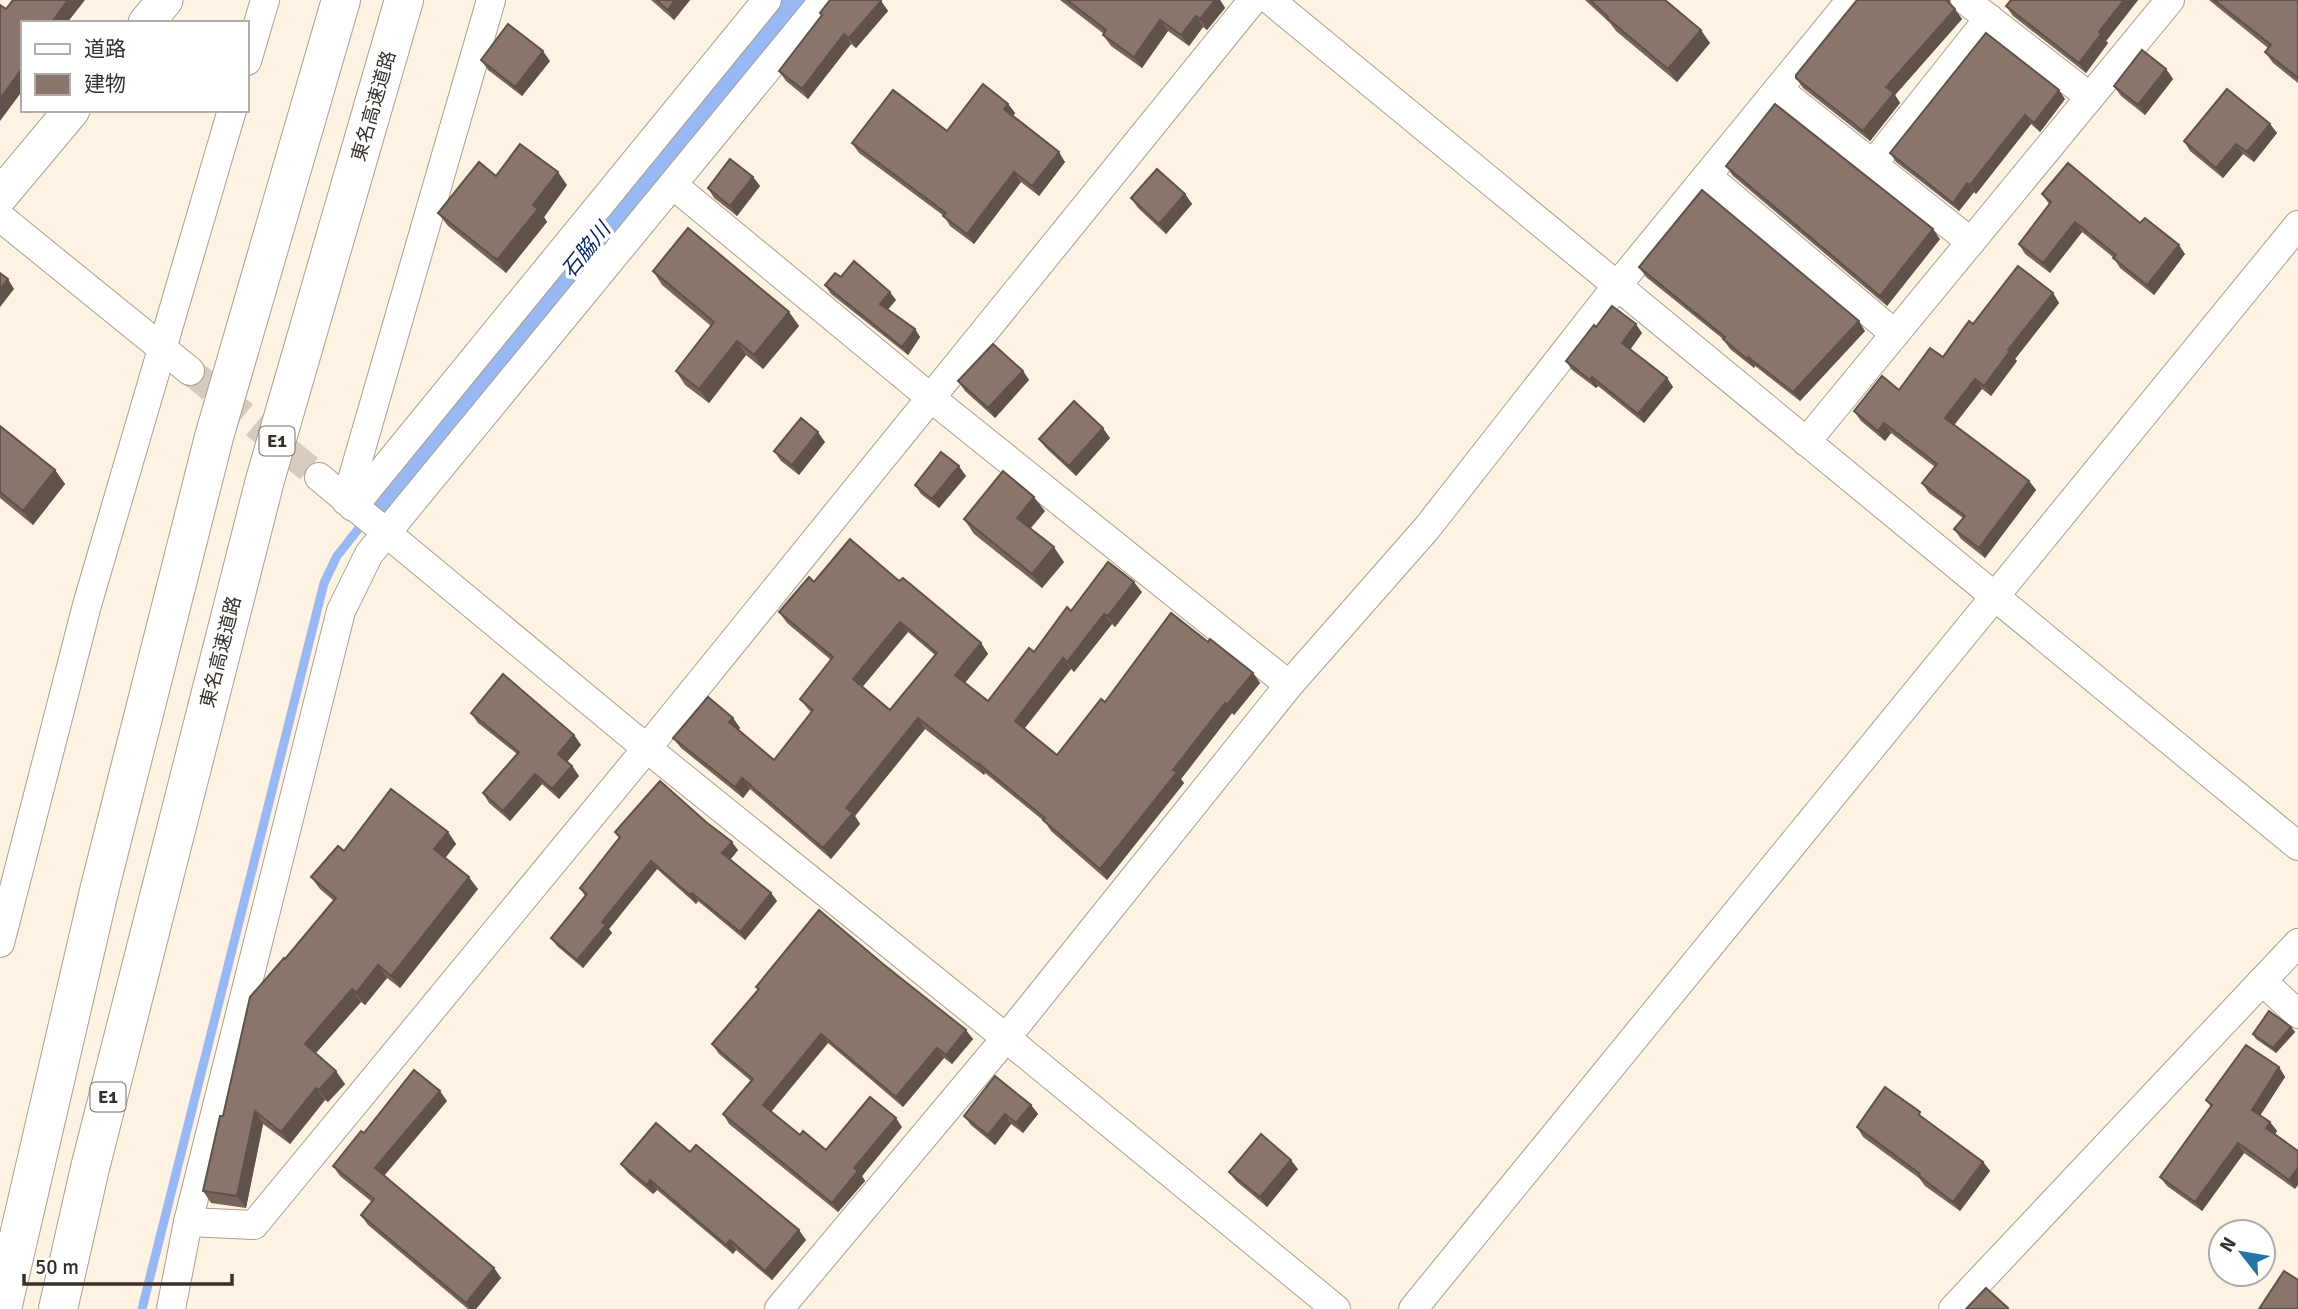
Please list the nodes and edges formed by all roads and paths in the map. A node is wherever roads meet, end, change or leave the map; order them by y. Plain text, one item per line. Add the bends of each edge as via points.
1 (165, 0) edge
2 (265, 0) edge
3 (313, 0) edge
4 (341, 0) edge
5 (404, 0) edge
6 (491, 0) edge
7 (767, 0) edge
8 (824, 0) edge
9 (1254, 0) edge
10 (1270, 0) edge
11 (1851, 0) edge
12 (1965, 0) edge
13 (2169, 0) edge
14 (1989, 19) junction
15 (148, 21) edge
16 (248, 58) edge
17 (1778, 89) junction
18 (2090, 97) junction
19 (70, 112) edge
20 (231, 112) edge
21 (1873, 164) junction
22 (1707, 176) junction
23 (673, 184) junction
24 (0, 196) edge
25 (0, 217) edge
26 (2298, 225) edge
27 (1971, 242) junction
28 (1616, 287) junction
29 (1895, 334) junction
30 (162, 350) junction
31 (190, 371) tunnel mouth
32 (931, 398) junction
33 (214, 437) junction
34 (1806, 442) junction
35 (319, 477) tunnel mouth
36 (350, 504) junction
37 (385, 533) junction
38 (1995, 596) junction
39 (1289, 685) junction
40 (647, 748) junction
41 (2298, 846) edge
42 (0, 943) edge
43 (2298, 943) edge
44 (2262, 981) junction
45 (2298, 1014) edge
46 (1006, 1038) junction
47 (188, 1222) junction
48 (2, 1309) edge
49 (58, 1309) edge
50 (171, 1309) edge
51 (779, 1309) edge
52 (1336, 1309) edge
53 (1413, 1309) edge
54 (1953, 1309) edge

1 - 15 street
2 - 16 street
3 - 33 highway
4 - 33 highway
5 - 49 highway, 東名高速道路 / E1 via 265,480
6 - 36 street
7 - 36 street
8 - 23 street
9 - 32 street
10 - 28 street
11 - 17 street
12 - 14 street
13 - 18 street
14 - 18 street
14 - 21 street
17 - 21 street
17 - 22 street
18 - 27 street
19 - 24 street
20 - 30 street
21 - 27 street
22 - 28 street
22 - 29 street
23 - 32 street
23 - 37 street
25 - 30 street
26 - 38 street
27 - 29 street
28 - 34 street
28 - 39 street via 1427,528
29 - 34 street
30 - 31 street
30 - 42 street via 87,605
32 - 39 street
32 - 40 street
33 - 48 highway via 100,887
34 - 38 street
35 - 36 street
36 - 37 street
37 - 40 street
37 - 47 street via 369,554 341,611
38 - 41 street
38 - 53 street
39 - 46 street
40 - 46 street
40 - 47 street via 254,1226
43 - 44 street
44 - 45 street
44 - 54 street
46 - 51 street
46 - 52 street
47 - 50 street

